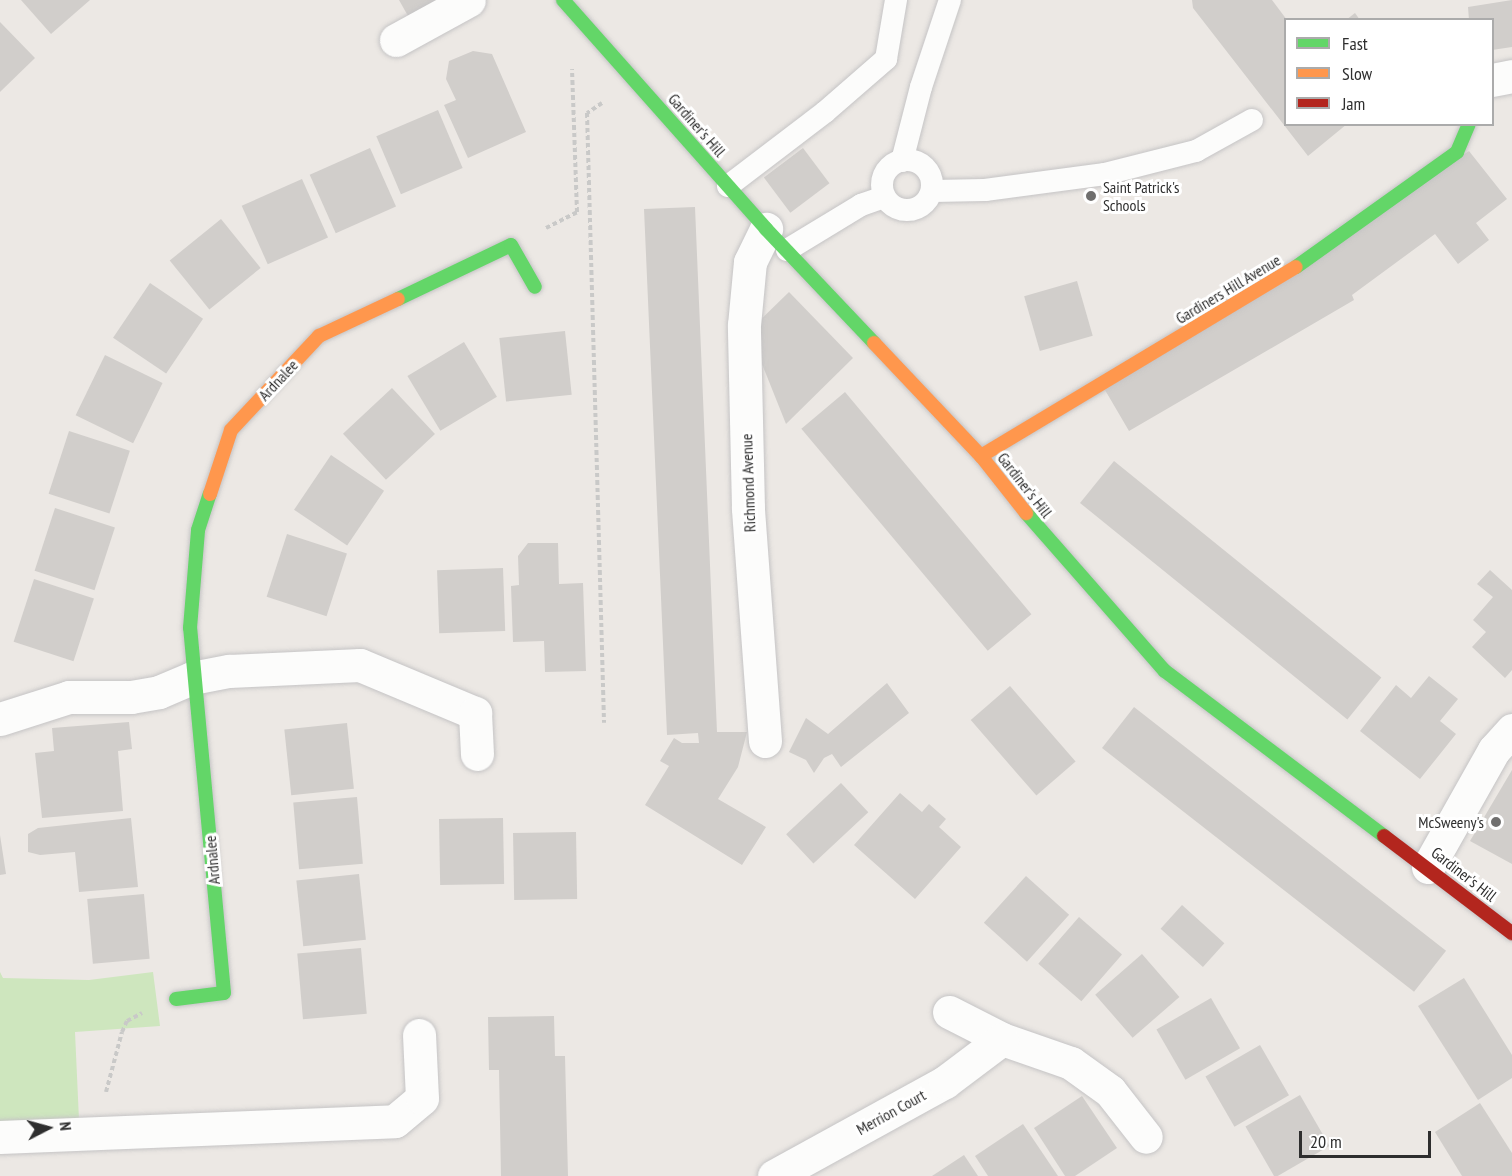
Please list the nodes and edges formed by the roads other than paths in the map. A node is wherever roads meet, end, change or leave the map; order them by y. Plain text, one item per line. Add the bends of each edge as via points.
1 (469, 0) edge
2 (563, 0) edge
3 (896, 0) edge
4 (950, 0) edge
5 (396, 40) dead end
6 (1512, 76) edge
7 (1494, 80) edge
8 (1252, 120) dead end
9 (1468, 126) edge
10 (903, 161) junction
11 (728, 186) junction
12 (933, 191) junction
13 (884, 197) junction
14 (777, 240) junction
15 (535, 287) dead end
16 (981, 456) junction
17 (192, 678) junction
18 (0, 718) edge
19 (1512, 730) edge
20 (765, 741) dead end
21 (477, 754) dead end
22 (1428, 867) junction
23 (1511, 935) edge
24 (176, 999) road end
25 (949, 1012) dead end
26 (418, 1035) dead end
27 (1002, 1039) junction
28 (0, 1137) edge
29 (1146, 1137) dead end
30 (774, 1176) edge

1 - 5 street
2 - 11 street, Gardiner's Hill
3 - 11 lane via 886,59 825,112
4 - 10 lane via 921,87
6 - 7 street
8 - 12 lane via 1196,151 1105,174 985,190
9 - 16 street, Gardiners Hill Avenue via 1457,152 1298,266
10 - 12 lane via 913,159 924,165
10 - 13 lane via 887,168 881,188
11 - 14 street, Gardiner's Hill
12 - 13 lane via 927,201 904,212
13 - 14 lane
14 - 16 street, Gardiner's Hill
14 - 20 street, Richmond Avenue via 750,262 744,326 748,508
15 - 17 street, Ardnalee via 512,245 319,336 231,430 198,530 190,628
16 - 22 street, Gardiner's Hill via 1053,546 1165,670
17 - 18 street via 159,692 131,697 69,698
17 - 21 street via 229,671 360,665 475,712
17 - 24 street, Ardnalee via 201,727 224,993
19 - 22 street via 1494,750
22 - 23 street, Gardiner's Hill
25 - 27 street
26 - 28 street via 422,1098 395,1121
27 - 29 street via 1071,1063 1110,1091
27 - 30 street, Merrion Court via 945,1082

